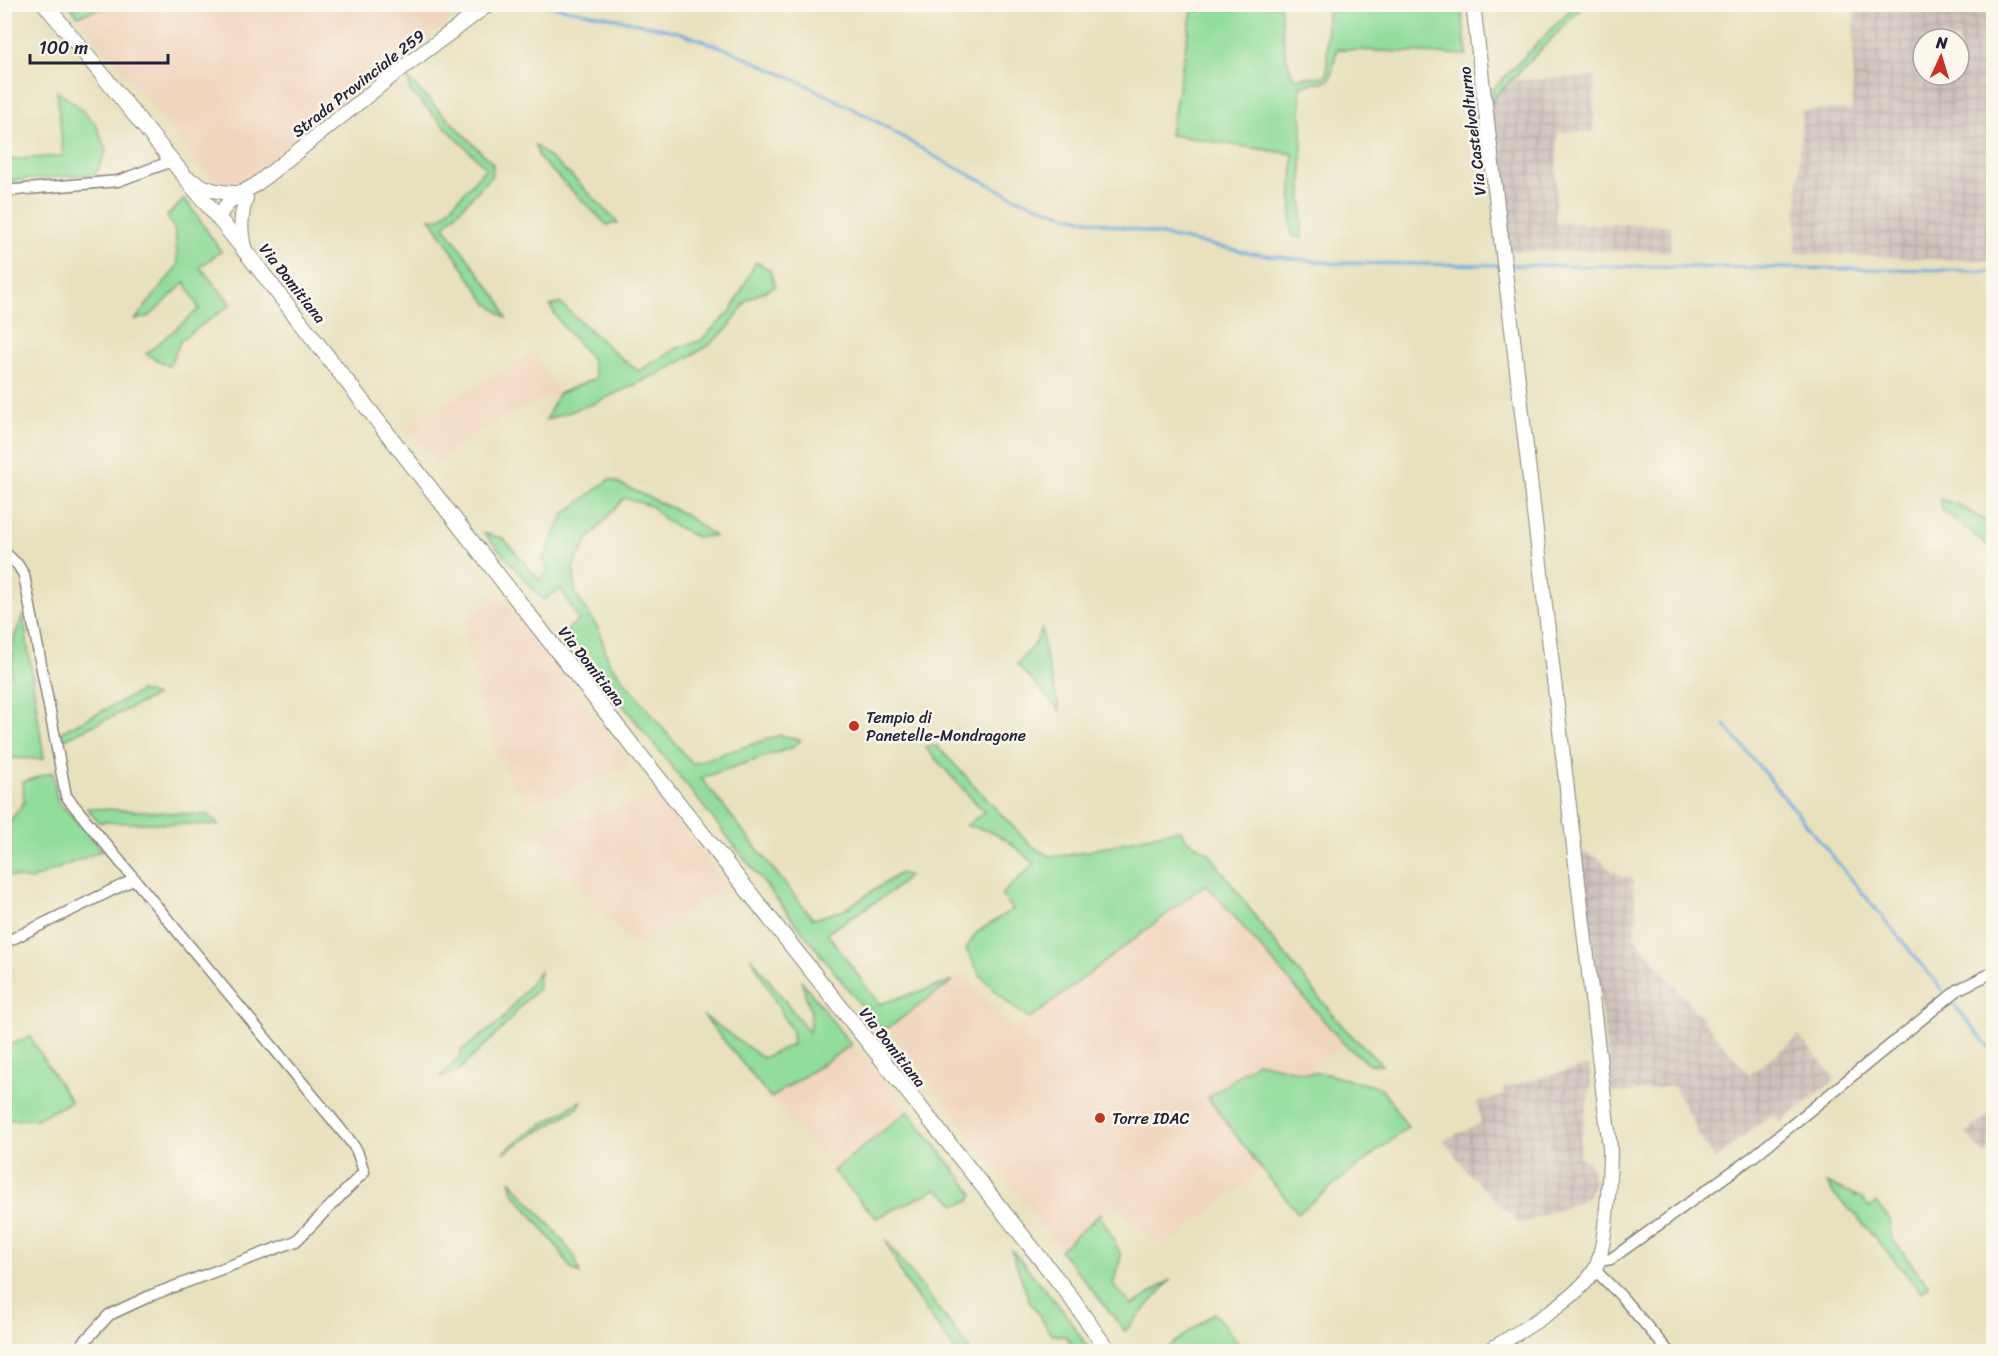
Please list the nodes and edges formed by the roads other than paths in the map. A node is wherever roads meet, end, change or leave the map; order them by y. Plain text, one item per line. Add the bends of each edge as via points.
1 (1473, 4) edge
2 (48, 7) edge
3 (487, 7) edge
4 (172, 161) junction
5 (185, 177) junction
6 (4, 191) edge
7 (241, 196) junction
8 (218, 218) junction
9 (245, 251) junction
10 (4, 552) edge
11 (135, 879) junction
12 (4, 943) edge
13 (1994, 972) edge
14 (1597, 1266) junction
15 (75, 1352) edge
16 (1109, 1352) edge
17 (1487, 1352) edge
18 (1669, 1352) edge

1 - 14 street, Via Castelvolturno via 1610,1148
2 - 4 main road, Via Domitiana
3 - 7 street, Strada Provinciale 259 via 401,69
4 - 5 main road, Via Domitiana
4 - 6 street via 118,182
5 - 7 street, Strada Provinciale 259 via 211,191
5 - 8 main road, Via Domitiana
7 - 8 street, Strada Provinciale 259 via 224,205
7 - 9 street
8 - 9 main road, Via Domitiana
9 - 16 main road, Via Domitiana via 1067,1292
10 - 11 street via 24,575 66,796
11 - 12 street
11 - 15 street via 351,1142 364,1172 296,1241 109,1315
13 - 14 street via 1959,988 1754,1156
14 - 17 street via 1566,1299
14 - 18 street

